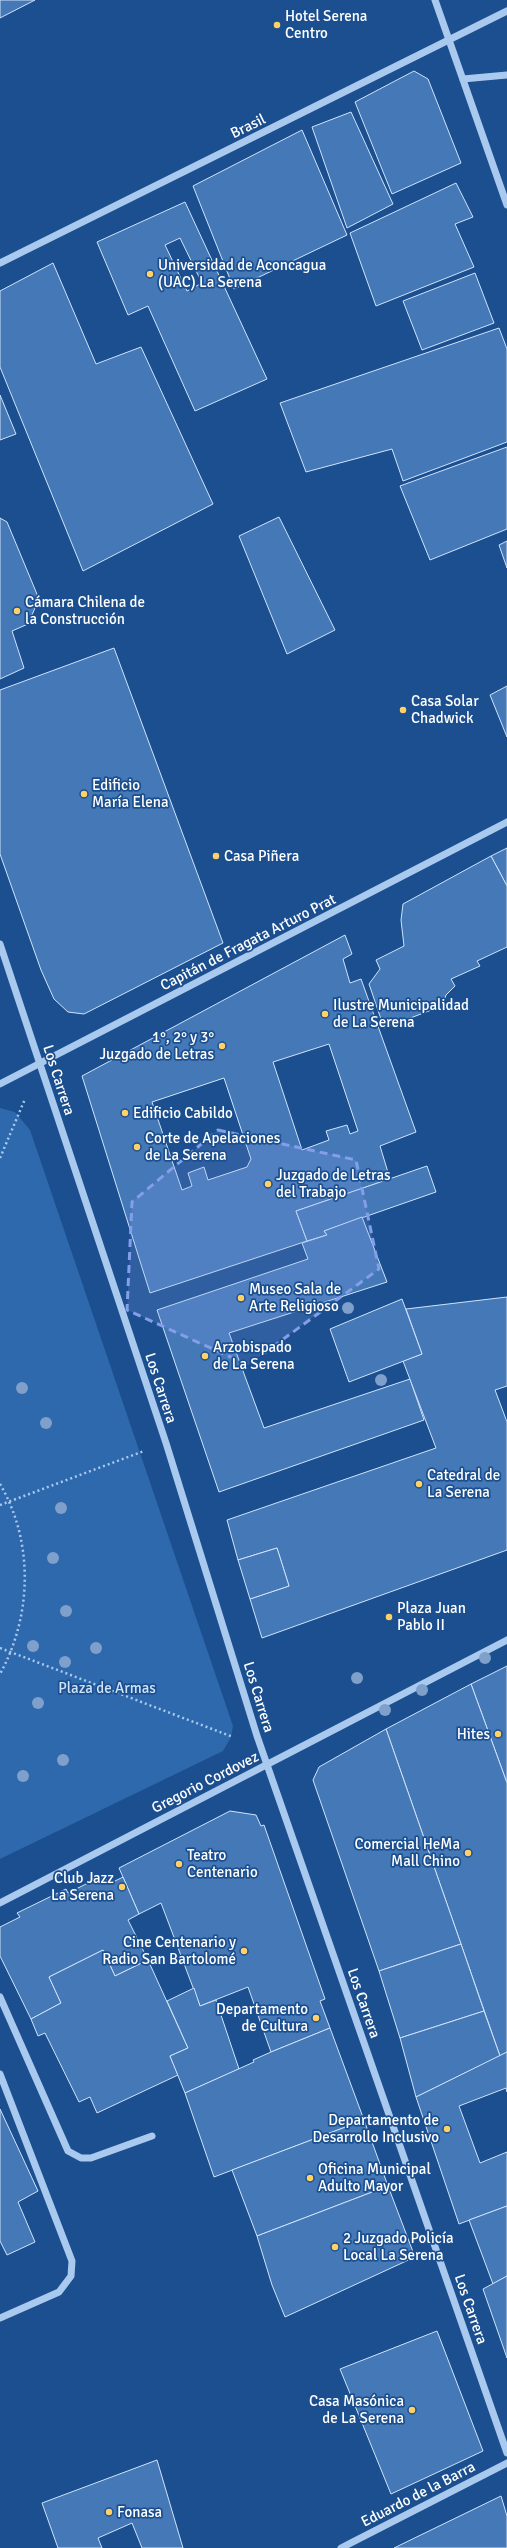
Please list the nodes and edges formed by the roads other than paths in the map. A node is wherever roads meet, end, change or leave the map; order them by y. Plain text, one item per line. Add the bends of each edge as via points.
1 (435, 0) edge
2 (507, 11) edge
3 (449, 41) junction
4 (507, 75) edge
5 (463, 79) junction
6 (505, 190) edge
7 (507, 205) edge
8 (0, 263) edge
9 (507, 822) edge
10 (0, 944) edge
11 (40, 1064) junction
12 (0, 1084) edge
13 (507, 1640) edge
14 (267, 1765) junction
15 (0, 1903) edge
16 (0, 1997) edge
17 (0, 2074) edge
18 (152, 2136) dead end
19 (0, 2318) edge
20 (507, 2453) edge
21 (507, 2463) edge
22 (341, 2548) edge

1 - 3 street
2 - 3 street, Brasil
3 - 5 street
3 - 8 street, Brasil
4 - 5 street
5 - 6 street
6 - 7 street
9 - 11 street, Capitán de Fragata Arturo Prat
10 - 11 street, Los Carrera
11 - 12 street, Capitán de Fragata Arturo Prat
11 - 14 street, Los Carrera via 166,1443
13 - 14 street, Gregorio Cordovez
14 - 15 street, Gregorio Cordovez
14 - 20 street, Los Carrera
16 - 18 street via 68,2151 81,2158 91,2158
17 - 19 street via 72,2261 71,2276 59,2292
21 - 22 street, Eduardo de la Barra

